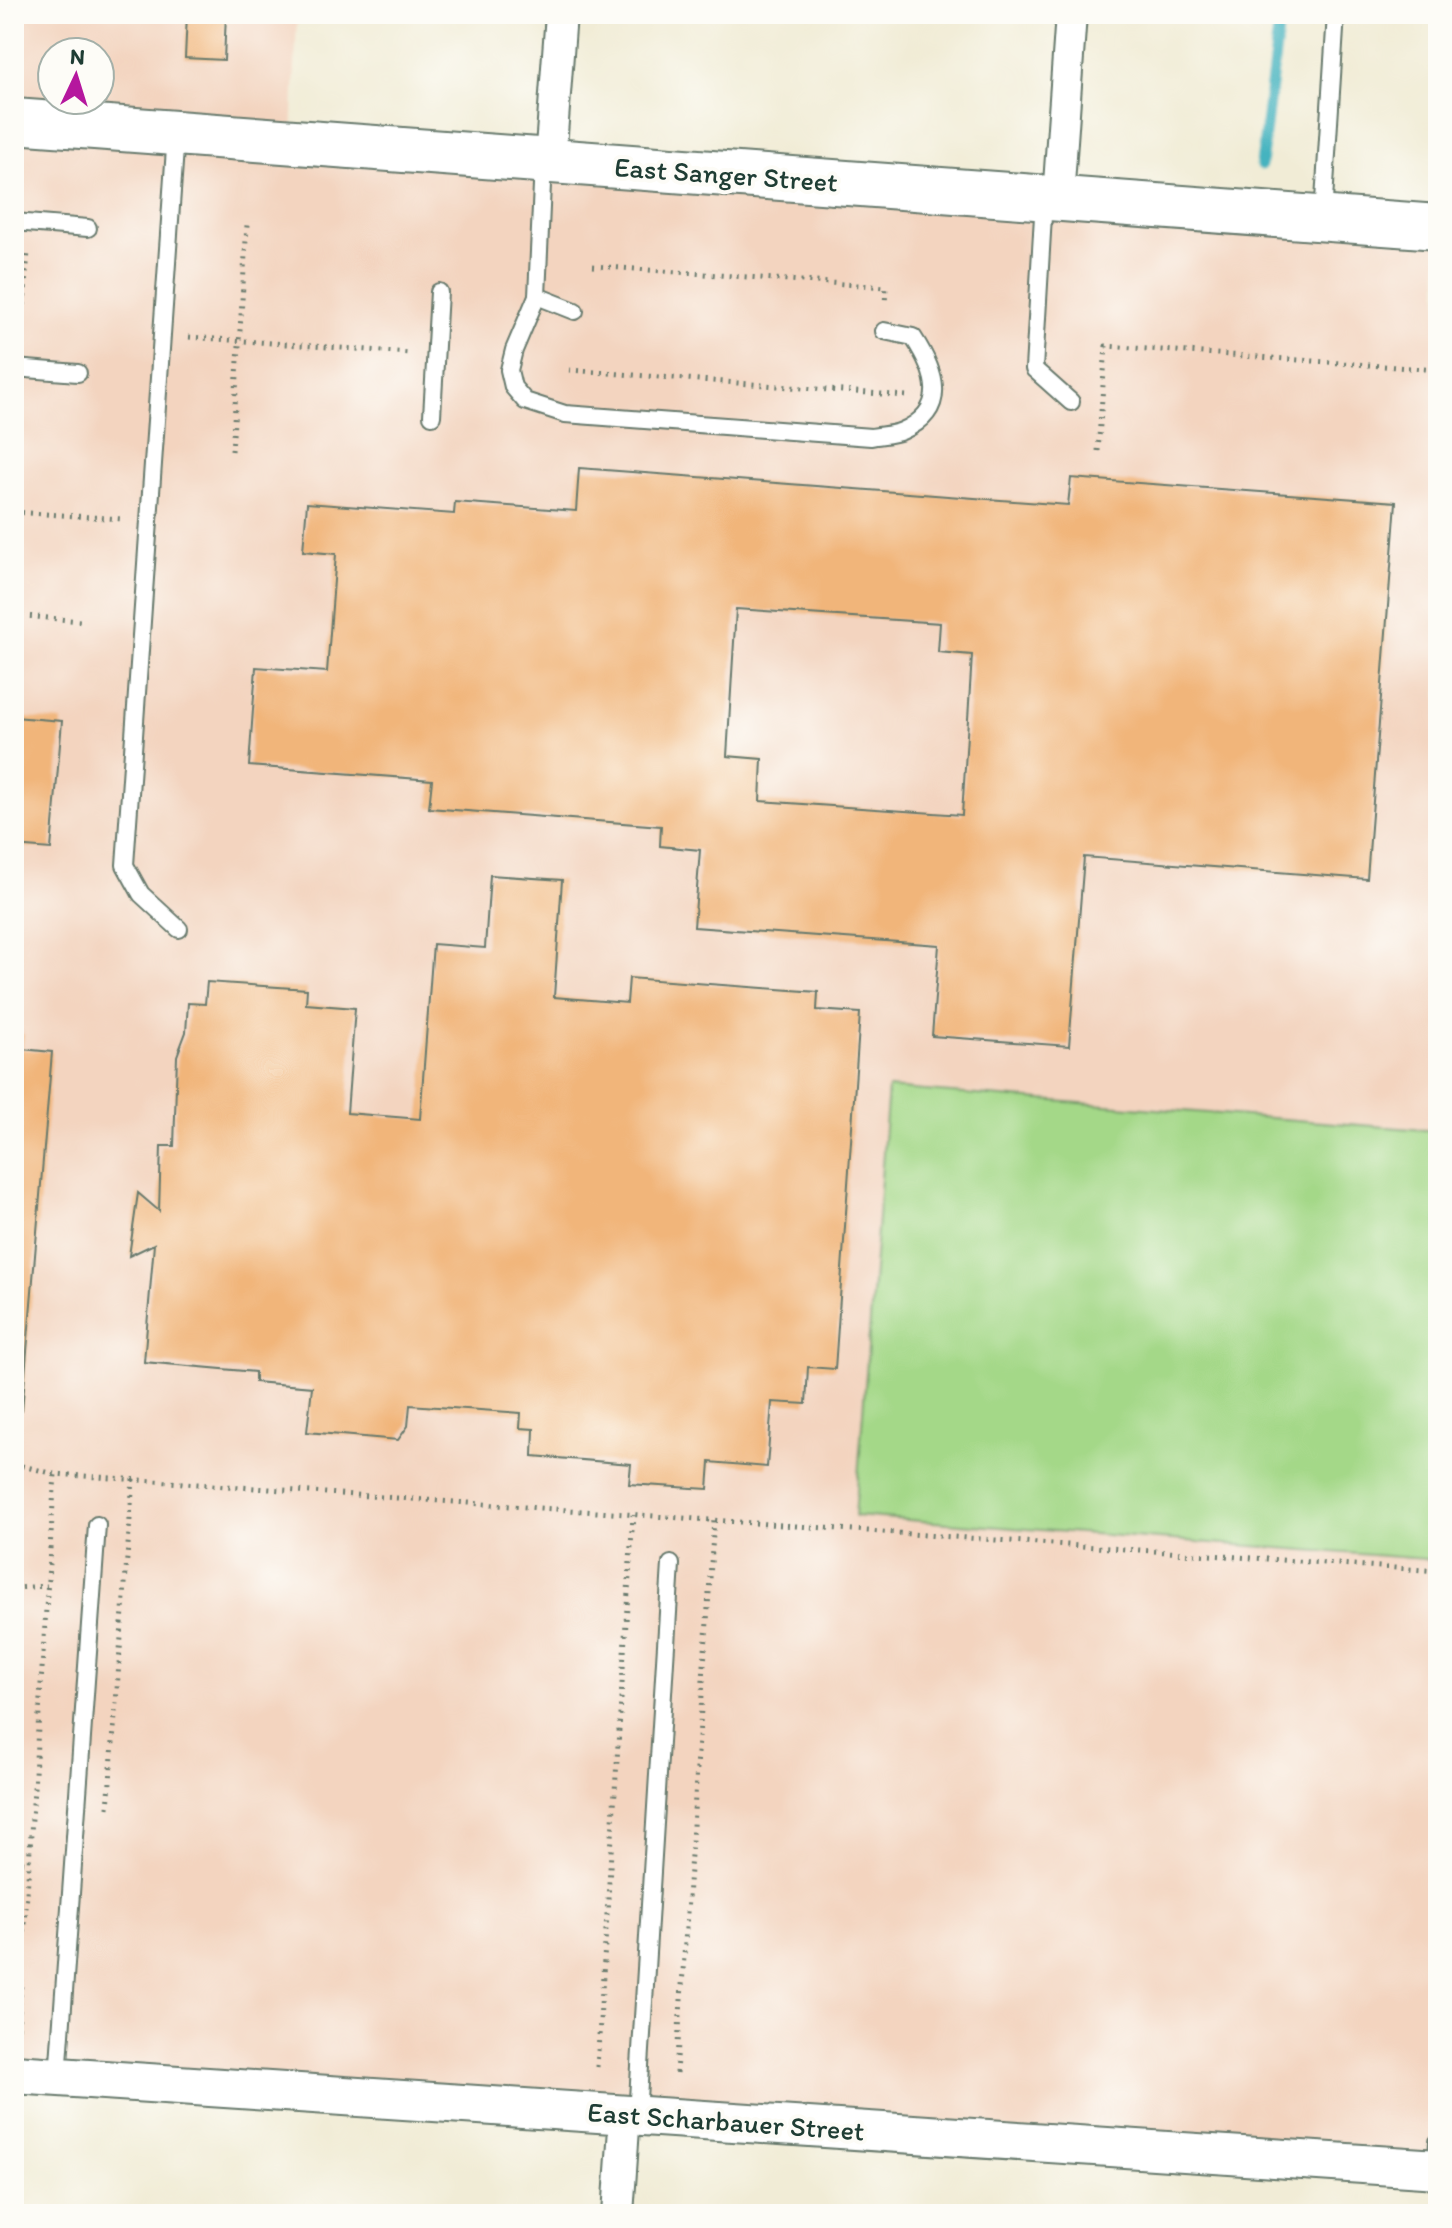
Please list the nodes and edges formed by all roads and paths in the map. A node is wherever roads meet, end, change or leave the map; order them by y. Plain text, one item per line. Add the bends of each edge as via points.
1 (561, 14) edge
2 (1071, 14) edge
3 (1336, 14) edge
4 (14, 121) edge
5 (176, 133) junction
6 (547, 161) junction
7 (1051, 198) junction
8 (1323, 218) junction
9 (14, 222) edge
10 (247, 225) dead end
11 (1438, 227) edge
12 (88, 228) dead end
13 (29, 243) dead end
14 (593, 266) dead end
15 (439, 292) dead end
16 (537, 296) junction
17 (575, 311) dead end
18 (884, 324) joint
19 (162, 335) junction
20 (239, 341) junction
21 (436, 354) junction
22 (17, 368) edge
23 (569, 370) dead end
24 (1438, 370) edge
25 (78, 373) dead end
26 (14, 385) edge
27 (934, 398) junction
28 (1071, 402) dead end
29 (432, 416) dead end
30 (14, 444) edge
31 (232, 451) dead end
32 (1098, 451) dead end
33 (14, 512) edge
34 (135, 520) dead end
35 (14, 615) edge
36 (81, 621) dead end
37 (179, 929) dead end
38 (14, 1464) edge
39 (55, 1474) junction
40 (133, 1479) junction
41 (633, 1515) junction
42 (714, 1520) junction
43 (97, 1525) dead end
44 (671, 1564) dead end
45 (1438, 1571) edge
46 (47, 1586) junction
47 (14, 1588) edge
48 (107, 1821) dead end
49 (14, 1861) edge
50 (29, 1863) junction
51 (18, 2028) dead end
52 (597, 2067) dead end
53 (676, 2073) dead end
54 (14, 2074) edge
55 (58, 2077) junction
56 (631, 2114) junction
57 (1437, 2160) edge
58 (618, 2214) edge

1 - 6 street
2 - 7 street
3 - 8 lane
4 - 5 main road, East Sanger Street
5 - 6 main road, East Sanger Street
5 - 19 lane
6 - 7 main road, East Sanger Street
6 - 16 lane
7 - 8 main road, East Sanger Street
7 - 28 lane via 1034,369
8 - 11 main road, East Sanger Street
9 - 12 lane
10 - 20 path
13 - 22 path
14 - 18 path via 886,287
15 - 21 lane
16 - 17 lane
16 - 27 lane via 514,350 509,370 513,387 525,401 565,414 871,437 901,432 927,415
18 - 27 lane via 913,337 932,368
19 - 20 path
19 - 37 lane via 125,865 141,894
20 - 21 path
20 - 31 path
21 - 29 lane
22 - 25 lane
23 - 27 path
24 - 32 path via 1106,346
26 - 30 path
33 - 34 path
35 - 36 path
38 - 39 path
39 - 40 path
39 - 46 path
40 - 41 path
40 - 48 path
41 - 42 path
41 - 52 path
42 - 45 path
42 - 53 path
43 - 55 lane
44 - 56 lane
46 - 47 path
46 - 50 path
49 - 50 path
50 - 51 path
54 - 55 street, East Scharbauer Street
55 - 56 street, East Scharbauer Street
56 - 57 street, East Scharbauer Street
56 - 58 street

